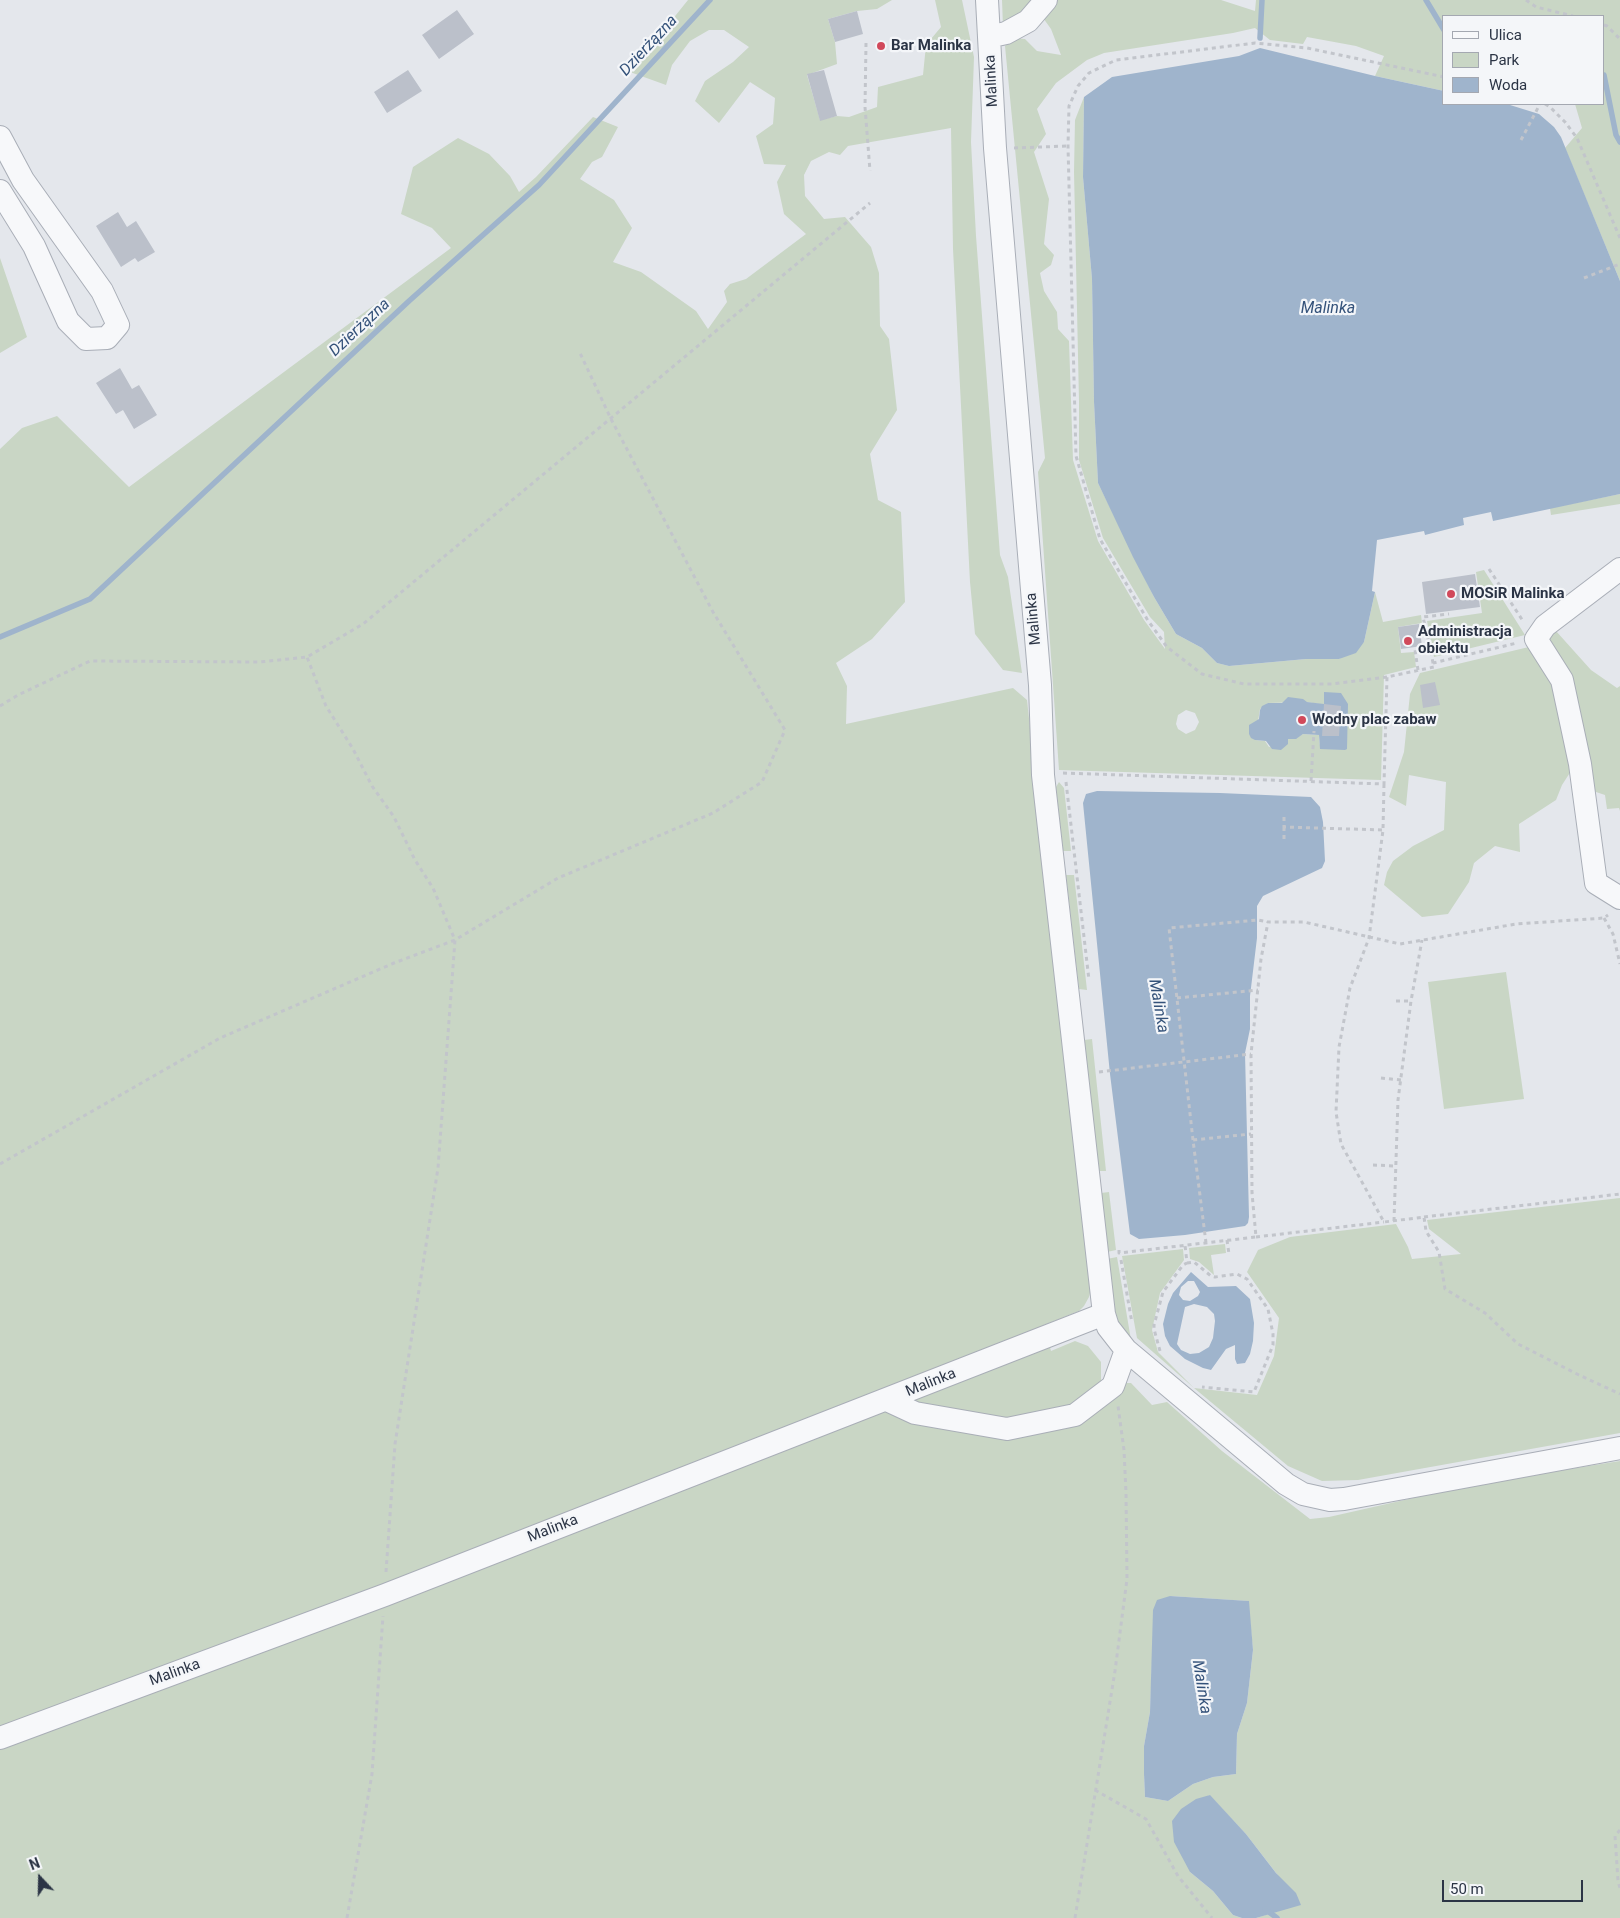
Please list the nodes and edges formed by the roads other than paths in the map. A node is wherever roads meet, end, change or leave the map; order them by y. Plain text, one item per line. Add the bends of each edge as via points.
1 (986, 0) edge
2 (1046, 0) edge
3 (990, 34) junction
4 (0, 137) edge
5 (0, 191) edge
6 (1620, 569) edge
7 (1615, 905) edge
8 (1104, 1314) junction
9 (1126, 1350) junction
10 (887, 1400) junction
11 (1620, 1448) edge
12 (0, 1738) edge

1 - 3 street, Malinka
2 - 3 street via 1028,22 997,36
3 - 8 street, Malinka via 995,148 1040,686 1043,775
4 - 5 street via 23,180 102,291 118,325 107,338 86,339 68,321 34,246
6 - 7 street via 1545,626 1536,639 1562,680 1580,764 1596,883
8 - 9 street via 1108,1327
8 - 10 street, Malinka
9 - 10 street via 1113,1386 1075,1415 1007,1429 915,1413
9 - 11 street via 1286,1484 1303,1494 1330,1500
10 - 12 street, Malinka via 385,1595

